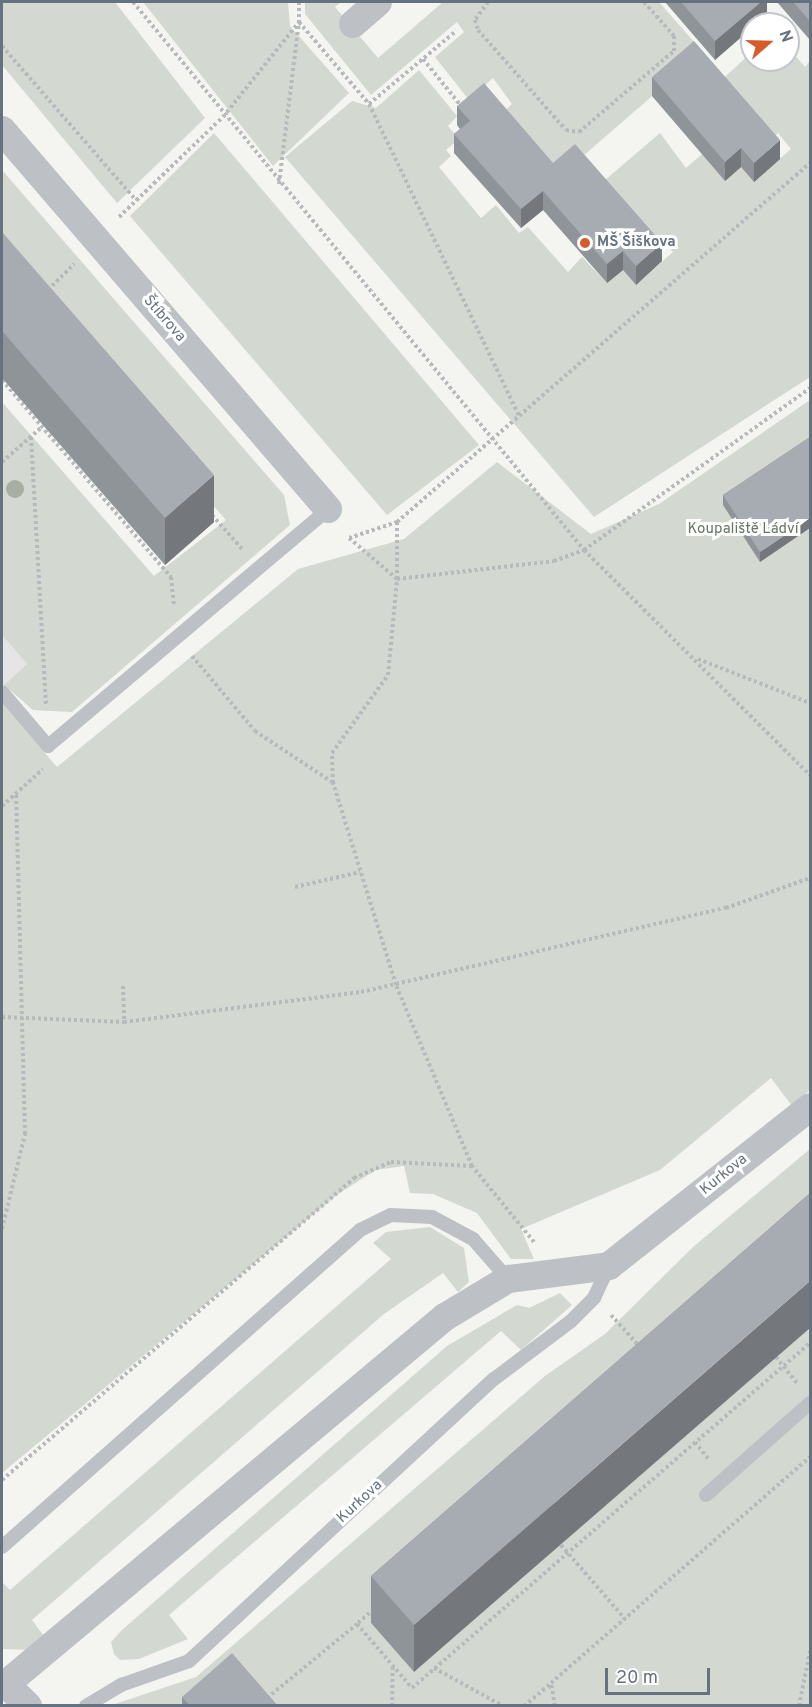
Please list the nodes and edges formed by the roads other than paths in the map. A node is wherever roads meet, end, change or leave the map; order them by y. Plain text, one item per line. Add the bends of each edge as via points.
1 (378, 2) edge
2 (353, 24) dead end
3 (2, 130) edge
4 (327, 509) joint
5 (2, 692) edge
6 (810, 1107) edge
7 (609, 1266) junction
8 (508, 1279) junction
9 (807, 1397) edge
10 (706, 1495) dead end
11 (2, 1547) edge
12 (3, 1683) edge
13 (28, 1706) edge
14 (86, 1706) edge

1 - 2 street
3 - 4 street, Štíbrova
4 - 5 lane via 48,746
6 - 7 street, Kurkova
7 - 8 street
7 - 14 lane, Kurkova via 594,1298 570,1322 494,1379 189,1661 121,1685
8 - 11 lane via 473,1239 432,1217 391,1215 360,1230
8 - 12 street via 445,1317
9 - 10 lane
12 - 13 street

